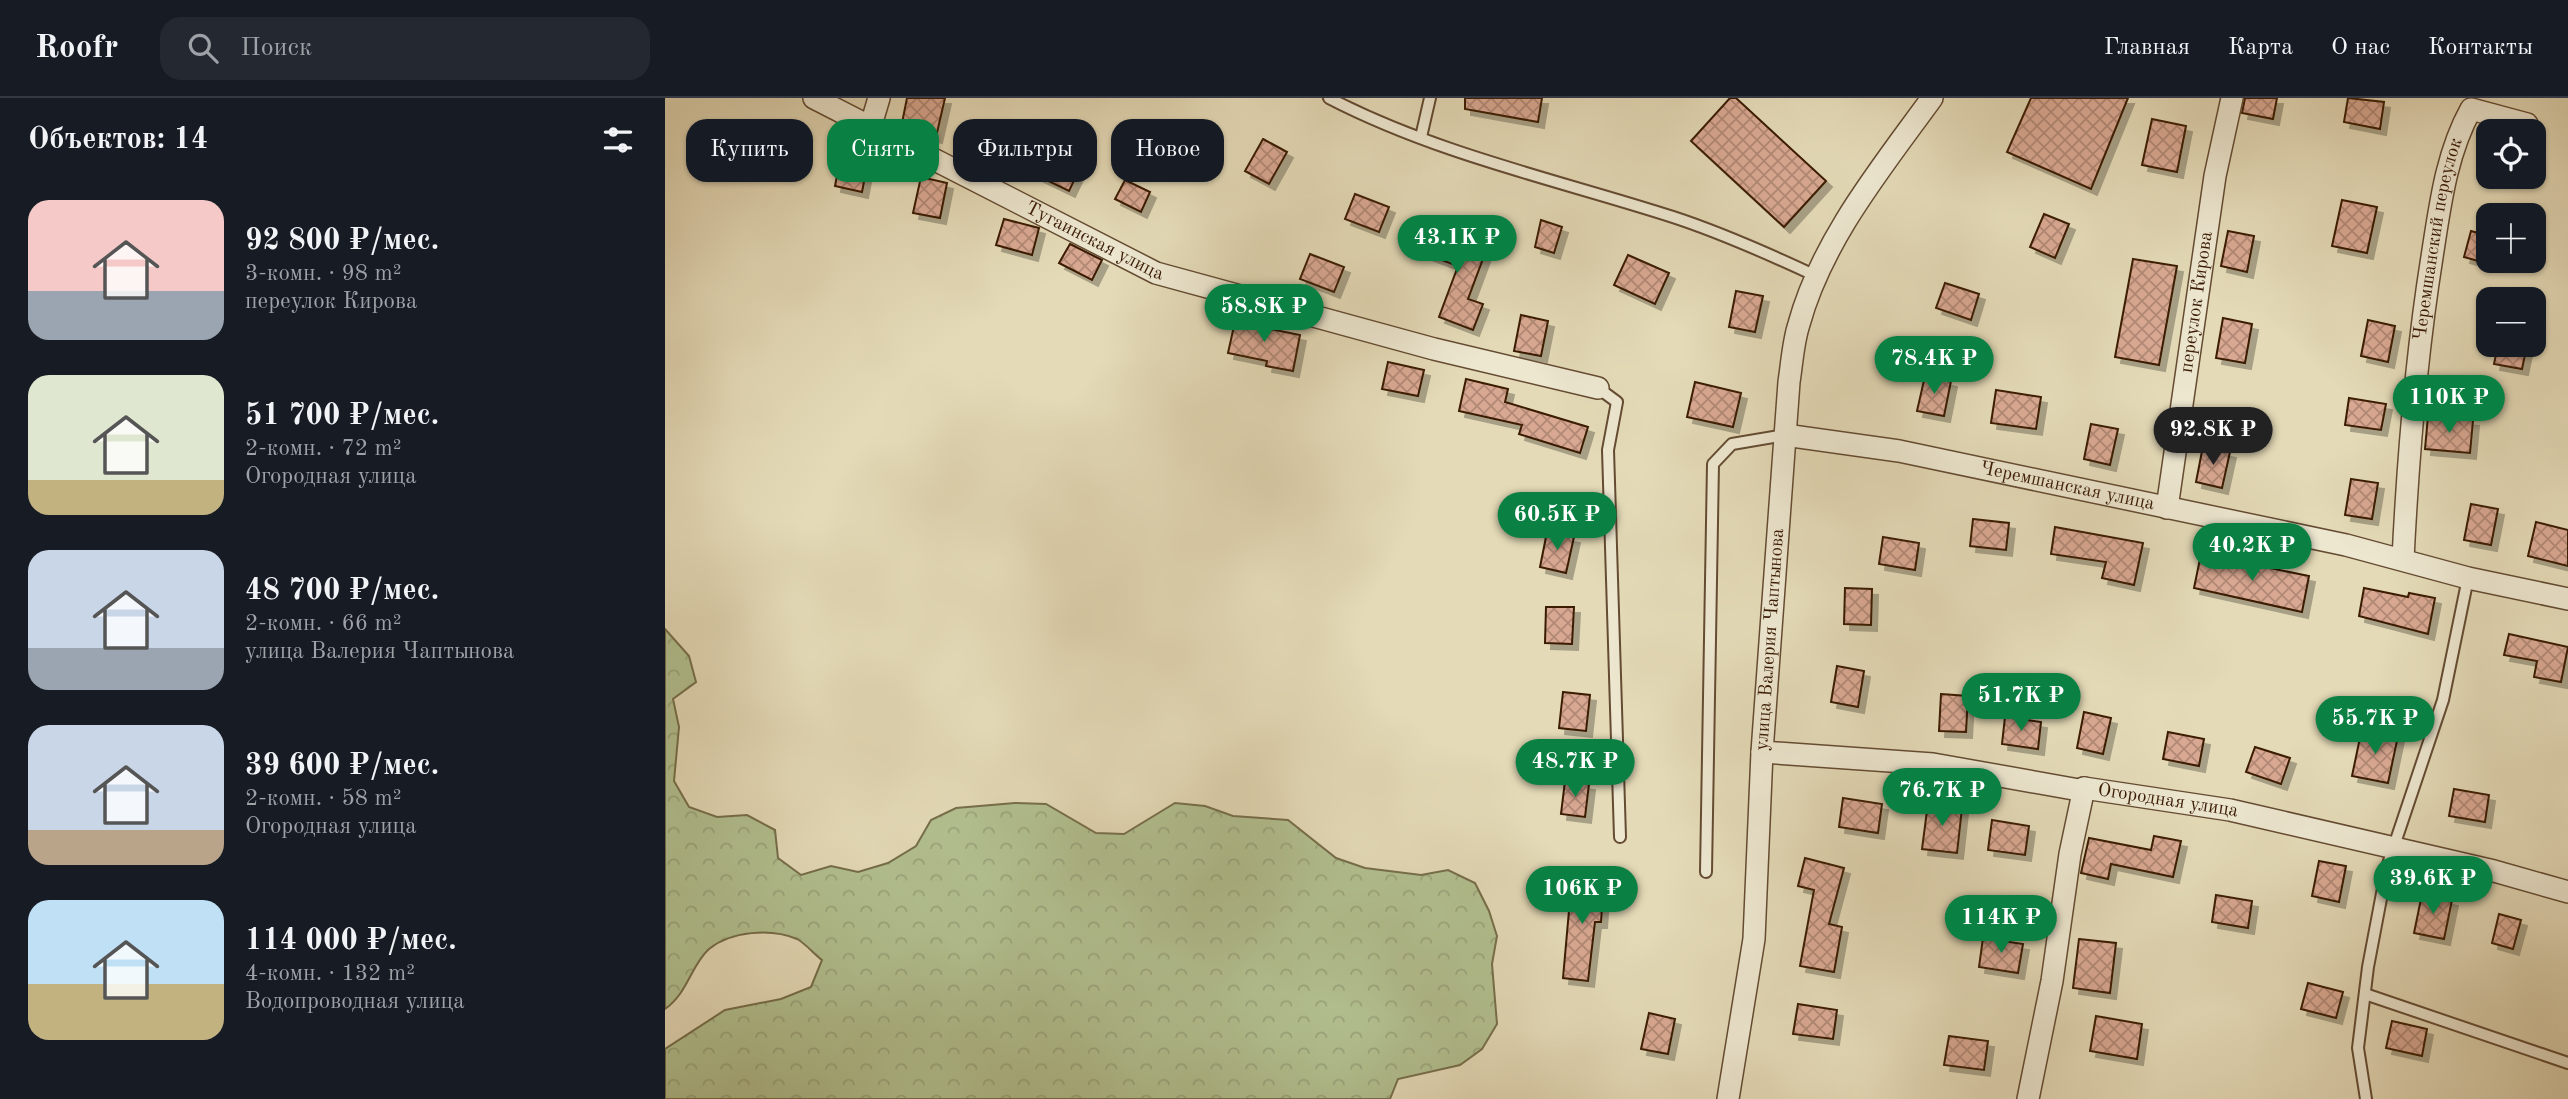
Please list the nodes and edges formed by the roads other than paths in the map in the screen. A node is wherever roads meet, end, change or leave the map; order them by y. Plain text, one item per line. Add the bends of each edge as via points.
1 (814, 98) edge
2 (879, 98) edge
3 (1329, 98) edge
4 (1430, 98) edge
5 (1932, 98) edge
6 (2232, 98) edge
7 (858, 119) edge
8 (873, 119) edge
9 (2510, 119) edge
10 (1421, 137) junction
11 (939, 160) edge
12 (1816, 276) junction
13 (1598, 388) joint
14 (1785, 435) junction
15 (2167, 508) junction
16 (2403, 559) junction
17 (2468, 578) junction
18 (2568, 599) edge
19 (1762, 752) junction
20 (2084, 788) junction
21 (1620, 837) dead end
22 (2393, 848) junction
23 (1706, 872) dead end
24 (2568, 892) edge
25 (2365, 994) junction
26 (2568, 1063) edge
27 (1728, 1099) edge
28 (2028, 1099) edge
29 (2366, 1099) edge

1 - 7 street, Тугаинская улица
2 - 8 street
3 - 10 lane
4 - 10 lane
5 - 12 street, улица Валерия Чаптынова via 1864,193
6 - 15 street, переулок Кирова via 2215,176
9 - 16 street, Черемшанский переулок via 2471,108 2455,138 2417,357
10 - 12 lane via 1674,218 1753,246
11 - 13 street, Тугаинская улица via 1156,273 1434,349
12 - 14 street, улица Валерия Чаптынова via 1798,324
13 - 21 lane via 1617,402 1608,450
14 - 15 street, Черемшанская улица via 1899,451
14 - 19 street, улица Валерия Чаптынова
14 - 23 lane via 1732,444 1713,464
15 - 16 street, Черемшанская улица
16 - 17 street, Черемшанская улица
17 - 18 street, Черемшанская улица
17 - 22 lane via 2443,700
19 - 20 street, Огородная улица via 1933,764
19 - 27 street, улица Валерия Чаптынова via 1754,939
20 - 22 street, Огородная улица via 2230,810
20 - 28 street
22 - 24 street, Огородная улица
22 - 25 lane
25 - 26 lane
25 - 29 lane via 2358,1048

